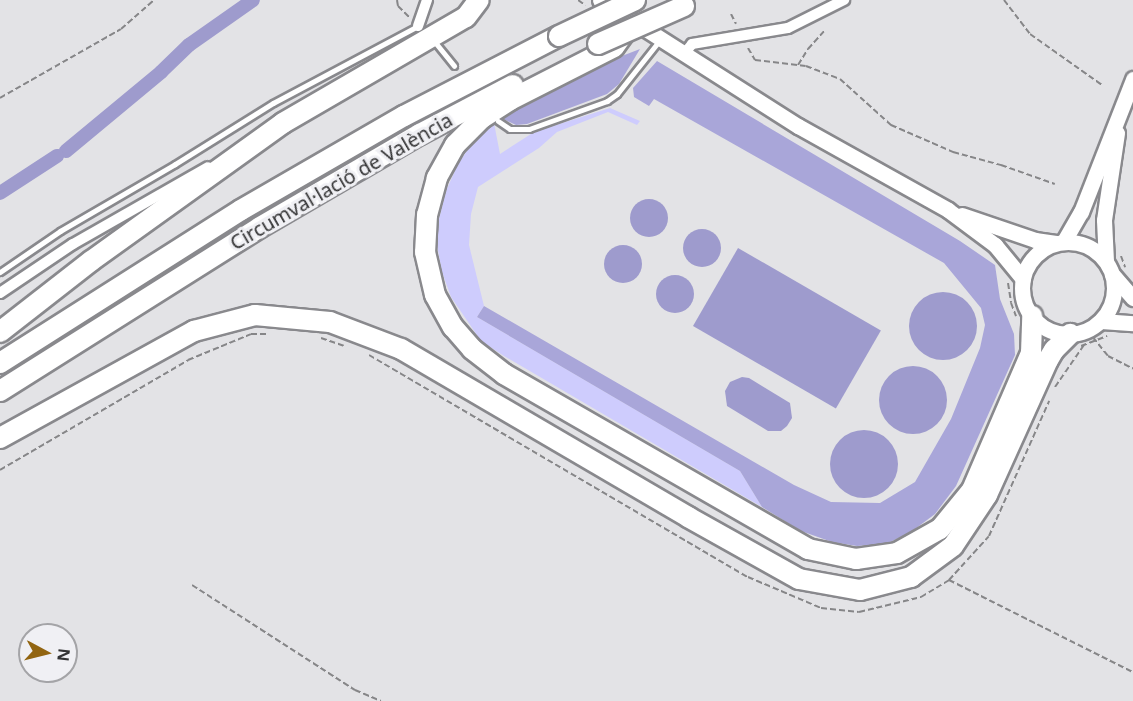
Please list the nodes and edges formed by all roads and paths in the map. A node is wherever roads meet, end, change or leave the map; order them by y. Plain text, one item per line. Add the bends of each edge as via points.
1 (154, 0) edge
2 (397, 0) edge
3 (427, 0) edge
4 (479, 0) edge
5 (635, 0) edge
6 (844, 0) edge
7 (1004, 0) edge
8 (580, 1) edge
9 (691, 3) edge
10 (595, 4) edge
11 (825, 30) dead end
12 (424, 32) junction
13 (742, 36) junction
14 (660, 39) junction
15 (600, 49) junction
16 (684, 54) junction
17 (798, 65) junction
18 (454, 66) dead end
19 (1133, 78) edge
20 (1102, 85) dead end
21 (0, 98) edge
22 (1124, 101) junction
23 (498, 121) dead end
24 (284, 123) junction
25 (1055, 184) dead end
26 (948, 210) junction
27 (1060, 242) junction
28 (1119, 251) dead end
29 (1109, 268) junction
30 (0, 272) edge
31 (1128, 276) dead end
32 (1016, 278) junction
33 (0, 293) edge
34 (1133, 298) edge
35 (1025, 318) junction
36 (1101, 321) junction
37 (1133, 323) edge
38 (0, 332) edge
39 (1107, 336) dead end
40 (1082, 338) junction
41 (0, 363) edge
42 (1133, 369) edge
43 (0, 391) edge
44 (129, 394) dead end
45 (0, 438) edge
46 (0, 470) edge
47 (192, 585) dead end
48 (381, 701) edge

1 - 21 path via 121,29
2 - 12 path via 398,6
3 - 12 street
4 - 12 highway via 466,17
5 - 41 highway, Circumval·lació de València, bridge via 404,116 251,204
6 - 13 street via 788,28
7 - 20 path via 1030,34
8 - 10 path
9 - 15 highway, Circumval·lació de València, bridge via 624,33
10 - 14 main road
11 - 17 path
12 - 18 lane
12 - 24 highway
12 - 30 lane via 273,102 60,231
13 - 16 street via 693,44
13 - 17 path via 755,60
14 - 16 main road
14 - 23 lane via 617,94 607,101 529,129 510,129
15 - 35 highway via 482,118 455,145 436,178 427,216 425,252 435,295 453,327 472,349 504,374 808,549 856,559 897,553 940,529 972,490 1031,353
15 - 43 highway, Circumval·lació de València via 503,90 420,134 260,227
16 - 26 main road via 798,126
17 - 25 path via 840,79 891,125 953,152
19 - 22 main road
22 - 27 main road via 1081,212
22 - 29 main road via 1104,220
24 - 33 street via 73,244
24 - 38 highway
26 - 27 main road via 1035,240
26 - 32 main road via 995,245
27 - 29 main road via 1091,248
27 - 32 main road via 1035,257
28 - 31 path
29 - 34 main road
29 - 36 main road via 1113,299
32 - 35 main road via 1026,305
32 - 35 path via 1011,303
35 - 40 main road via 1046,329
36 - 37 main road
36 - 40 main road
39 - 40 path
40 - 42 path
40 - 45 highway via 1048,360 987,495 953,546 911,578 861,590 800,579 400,350 330,322 255,315 194,331
44 - 46 path
47 - 48 path via 355,690

